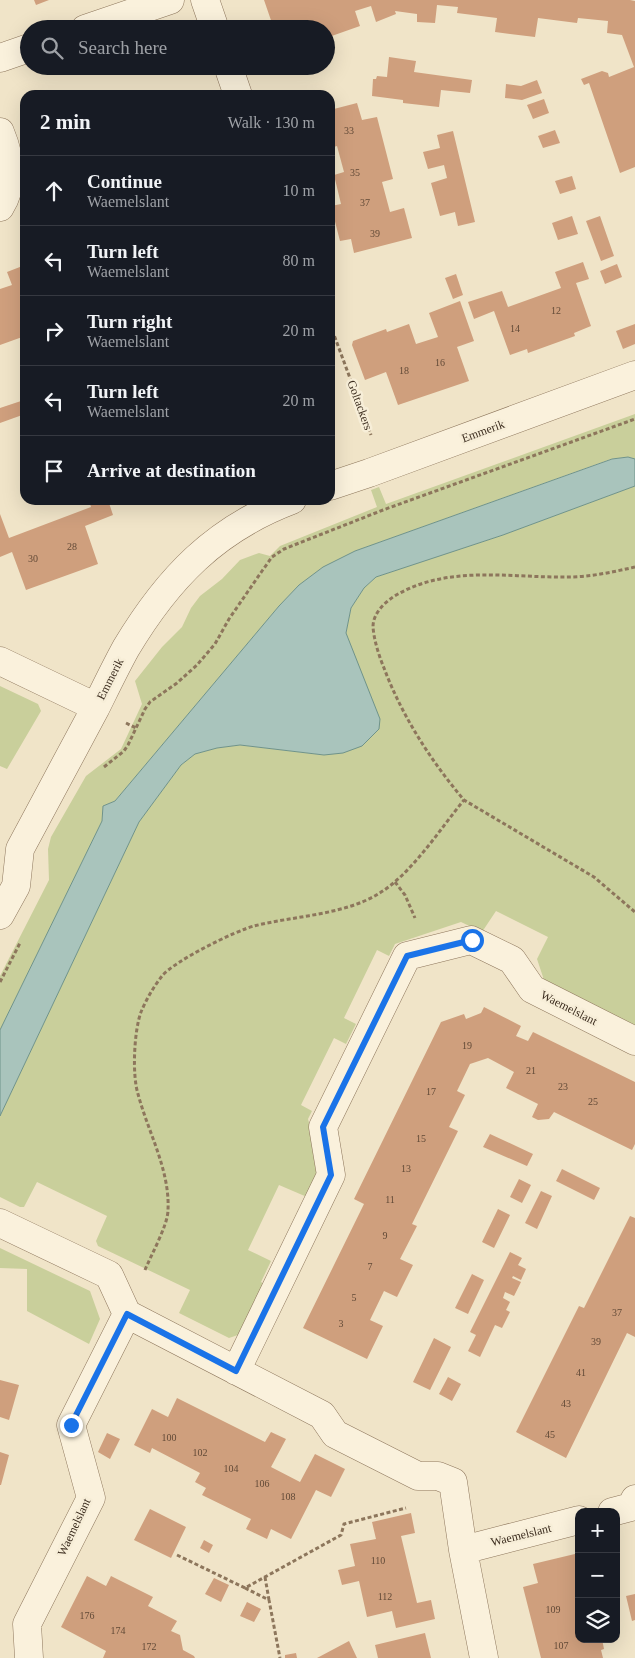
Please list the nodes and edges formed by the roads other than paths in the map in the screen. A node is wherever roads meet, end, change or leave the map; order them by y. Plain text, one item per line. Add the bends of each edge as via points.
1 (170, 0) edge
2 (205, 0) edge
3 (111, 20) edge
4 (212, 20) edge
5 (20, 51) edge
6 (0, 58) edge
7 (231, 75) edge
8 (236, 90) edge
9 (0, 132) edge
10 (0, 207) edge
11 (635, 375) edge
12 (335, 484) edge
13 (281, 505) edge
14 (0, 661) edge
15 (96, 706) junction
16 (0, 915) edge
17 (635, 1041) edge
18 (0, 1223) edge
19 (127, 1314) junction
20 (236, 1371) junction
21 (635, 1499) edge
22 (620, 1510) edge
23 (575, 1521) edge
24 (463, 1550) junction
25 (29, 1658) edge
26 (484, 1658) edge

1 - 3 street
2 - 4 street
5 - 6 street
7 - 8 street
9 - 10 street via 10,169 8,187
11 - 12 street, Emmerik
13 - 15 street, Emmerik via 242,523 184,568 126,648
14 - 15 street
15 - 16 street, Emmerik via 20,849 16,886
17 - 20 street, Waemelslant via 532,989 512,960 472,940 407,956 323,1127 331,1175
18 - 19 street via 110,1275
19 - 20 street
19 - 25 street, Waemelslant via 71,1425 91,1498 27,1624
20 - 24 street via 322,1415 335,1434 418,1476 438,1476 452,1482
21 - 22 street via 631,1507
23 - 24 street, Waemelslant
24 - 26 street

